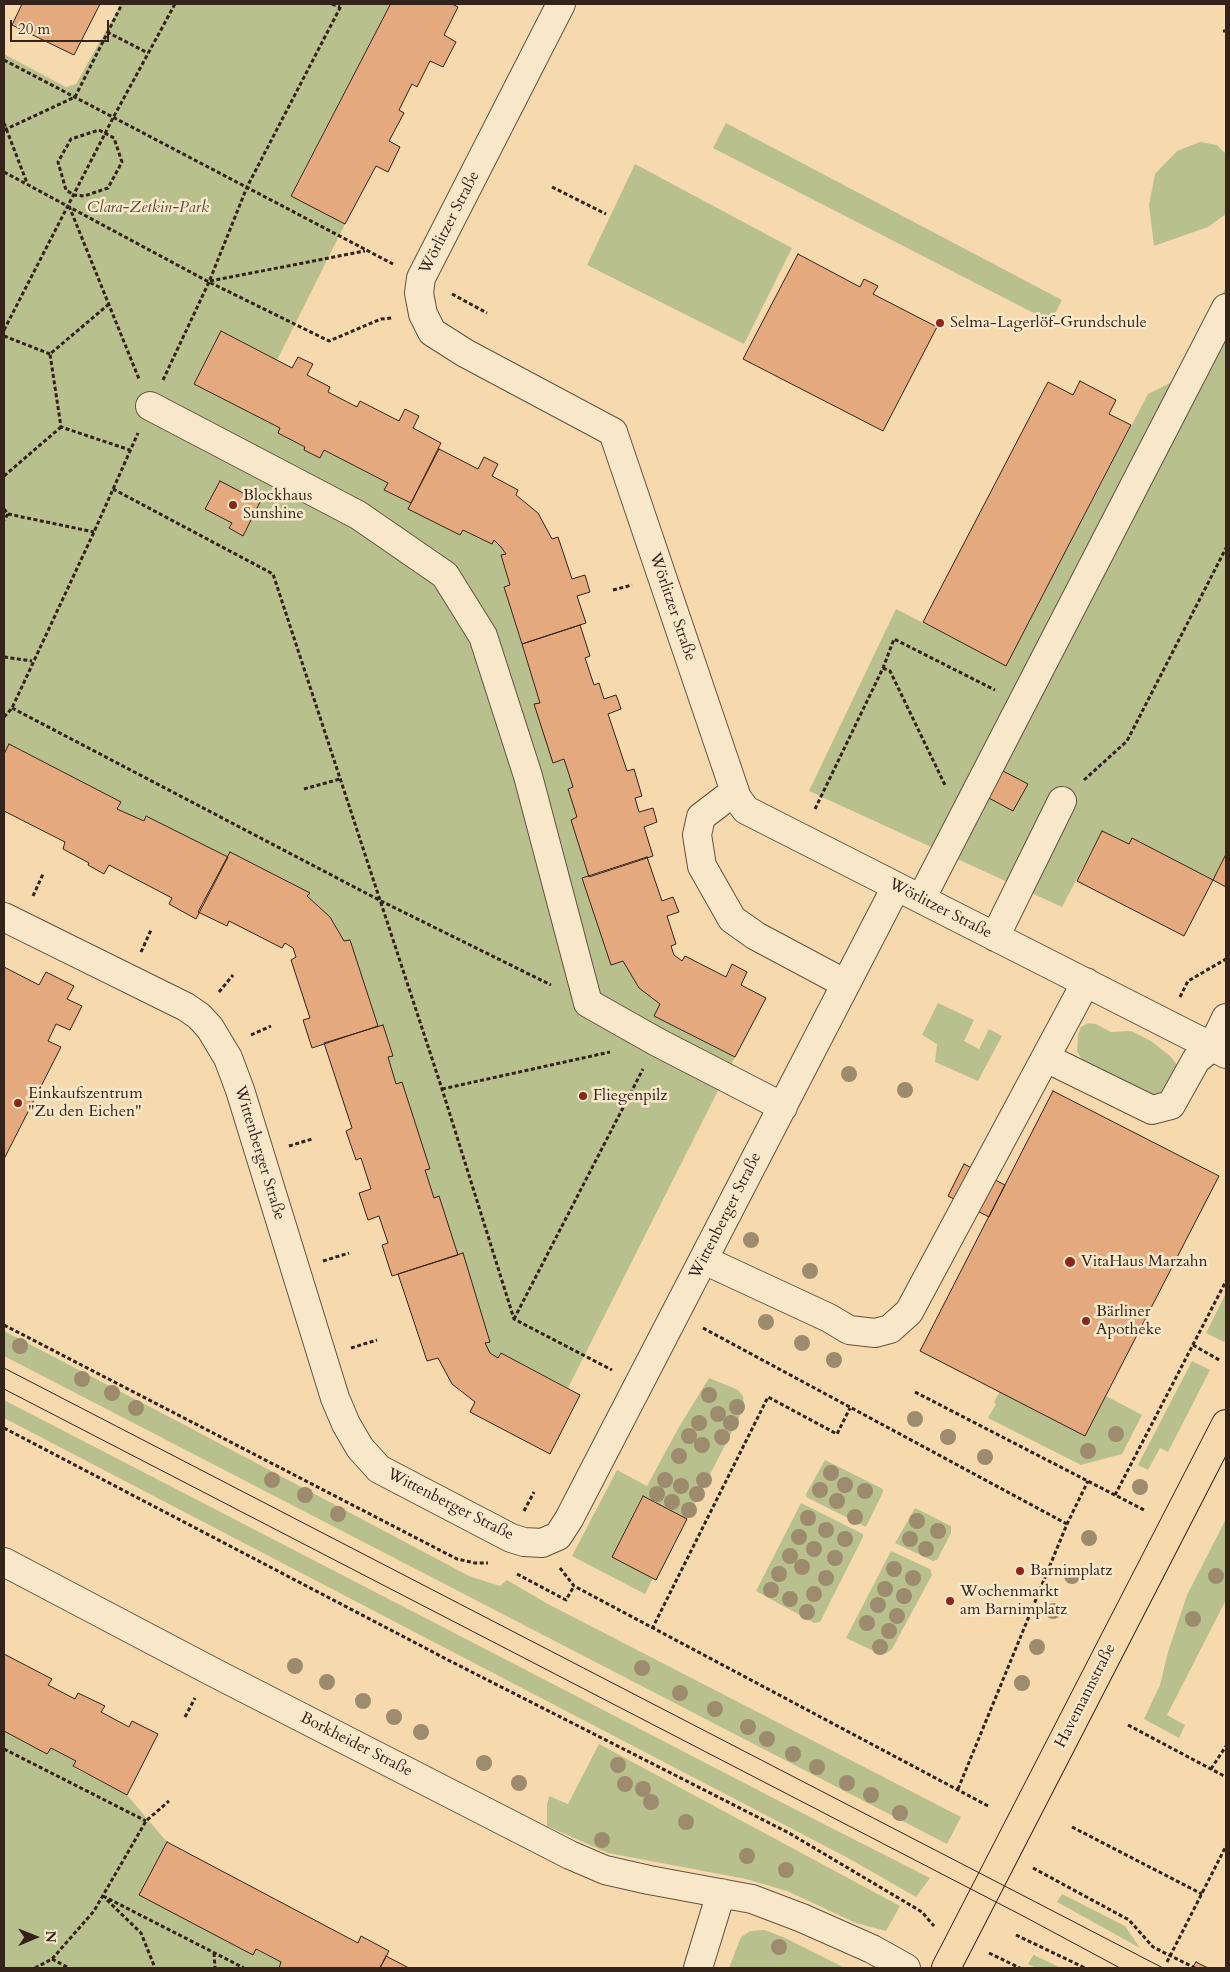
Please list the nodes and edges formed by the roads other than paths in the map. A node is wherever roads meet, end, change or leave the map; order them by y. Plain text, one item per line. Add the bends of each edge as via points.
1 (561, 4) edge
2 (1226, 308) edge
3 (150, 406) road end
4 (734, 791) junction
5 (1062, 800) road end
6 (896, 887) junction
7 (921, 899) junction
8 (4, 916) edge
9 (996, 937) junction
10 (1086, 982) junction
11 (846, 984) junction
12 (1226, 1018) edge
13 (1219, 1051) edge
14 (1046, 1058) junction
15 (783, 1107) junction
16 (704, 1260) junction
17 (1226, 1424) edge
18 (4, 1562) edge
19 (721, 1893) junction
20 (698, 1968) edge
21 (906, 1968) edge
22 (946, 1968) edge

1 - 4 street, Wörlitzer Straße via 421,278 423,314 432,332 446,342 614,432
2 - 7 street
3 - 15 street via 358,515 445,575 483,636 528,776 588,1003
4 - 6 street, Wörlitzer Straße via 746,810
4 - 11 street via 701,817 697,836 702,866 732,919 756,936
5 - 9 street
6 - 7 street, Wörlitzer Straße
6 - 11 street, Wittenberger Straße
7 - 9 street, Wörlitzer Straße
8 - 16 street, Wittenberger Straße via 124,988 186,1007 210,1028 228,1058 240,1090 335,1398 360,1448 379,1469 511,1538 542,1543 558,1536 570,1519
9 - 10 street, Wörlitzer Straße
10 - 13 street, Wörlitzer Straße
10 - 14 street
11 - 15 street, Wittenberger Straße
12 - 13 street
13 - 14 street via 1196,1060 1171,1105 1152,1110
14 - 16 street via 909,1312 890,1329 875,1333 849,1330
15 - 16 street, Wittenberger Straße
17 - 22 main road, Havemannstraße
18 - 19 street, Borkheider Straße via 570,1855 614,1872
19 - 20 street
19 - 21 street via 752,1899 802,1918

